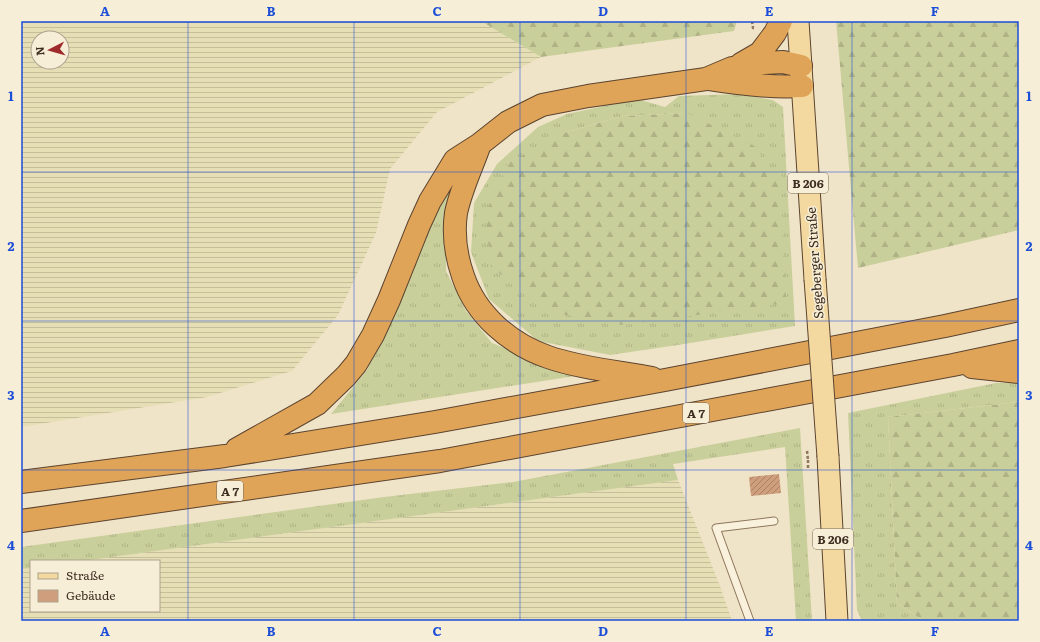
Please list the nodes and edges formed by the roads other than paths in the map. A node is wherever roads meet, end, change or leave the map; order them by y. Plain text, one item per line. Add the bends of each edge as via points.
1 (781, 21) edge
2 (798, 21) edge
3 (732, 68) junction
4 (802, 76) junction
5 (706, 79) junction
6 (480, 144) junction
7 (1019, 310) edge
8 (1019, 351) edge
9 (953, 365) junction
10 (1019, 372) edge
11 (665, 380) junction
12 (225, 456) junction
13 (21, 482) edge
14 (21, 521) edge
15 (774, 521) dead end
16 (750, 621) edge
17 (837, 621) edge

1 - 3 highway via 760,53
2 - 4 main road, Segeberger Straße / B 206
3 - 4 highway via 783,62
3 - 5 highway
4 - 5 highway via 774,87
4 - 17 main road, Segeberger Straße / B 206, bridge
5 - 6 highway via 542,105 508,122
6 - 11 highway via 456,214 456,249 466,286 490,321 526,348 549,357
6 - 12 highway via 455,160 430,201 378,324 362,354 346,376 317,404
7 - 11 highway
8 - 9 highway, A 7
9 - 10 highway
9 - 14 highway, A 7 via 440,461
11 - 12 highway via 435,422
12 - 13 highway
15 - 16 lane via 716,528

